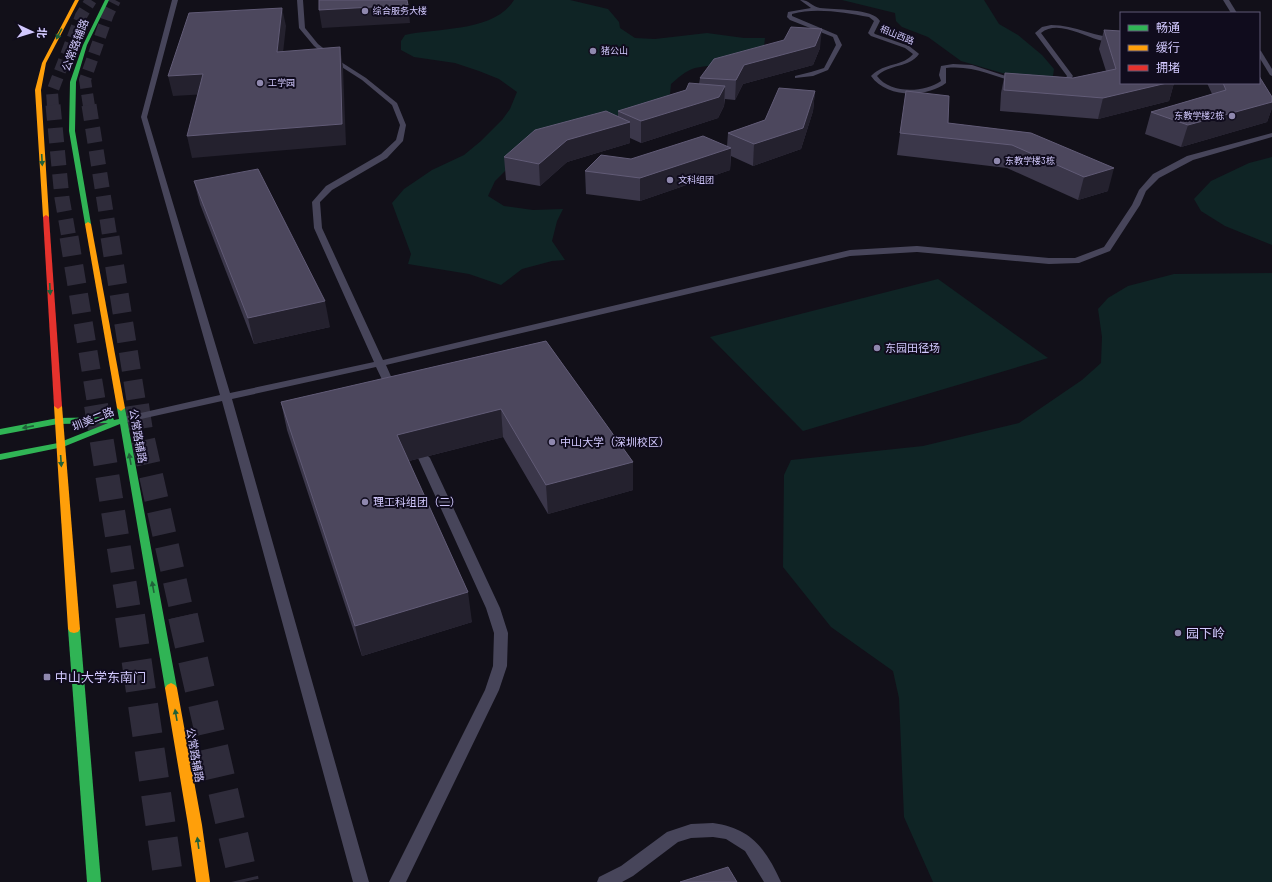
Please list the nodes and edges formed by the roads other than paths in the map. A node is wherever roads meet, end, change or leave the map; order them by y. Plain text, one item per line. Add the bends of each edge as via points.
1 (77, 0) edge
2 (107, 0) edge
3 (174, 0) edge
4 (300, 0) edge
5 (803, 0) edge
6 (1226, 0) edge
7 (818, 10) junction
8 (1233, 12) edge
9 (1120, 40) edge
10 (1260, 54) edge
11 (1272, 74) edge
12 (797, 77) edge
13 (1025, 83) edge
14 (1052, 84) edge
15 (1272, 135) edge
16 (1258, 139) junction
17 (1272, 142) edge
18 (380, 363) junction
19 (395, 396) edge
20 (226, 397) junction
21 (123, 420) junction
22 (58, 421) junction
23 (0, 432) edge
24 (60, 445) junction
25 (0, 457) edge
26 (424, 458) dead end
27 (94, 882) edge
28 (203, 882) edge
29 (361, 882) edge
30 (397, 882) edge
31 (606, 882) edge
32 (773, 882) edge

1 -> 22 main road, 公常路辅路 via 44,63 38,90
2 - 21 main road, 公常路辅路 via 85,45 73,82 72,131
3 - 20 lane via 144,117
4 - 18 lane via 302,28 316,45 394,104 403,125 399,141 384,156 329,188 316,202 318,228
5 - 7 lane
6 - 8 lane
7 - 12 lane, 相山西路 via 797,10 790,12 789,16 835,36 839,45 826,69
7 - 13 lane, 相山西路 via 871,16 877,21 871,33 873,35 907,47 916,54 909,60 878,71 874,76 883,85 899,91 914,92 936,88 944,82 943,67 952,65 974,67
9 - 14 lane via 1100,39 1061,27 1043,28 1038,33 1070,76 1066,82
10 - 11 lane
15 - 16 lane
16 - 17 lane
16 - 18 lane via 1190,158 1156,176 1143,190 1107,249 1076,261 917,250 850,253
18 - 19 lane
18 - 20 lane
20 - 21 lane
20 - 29 lane
21 - 22 main road, 圳美二路
21 - 24 main road, 圳美二路
28 -> 21 main road, 公常路辅路 via 194,817
22 -> 23 main road, 圳美二路
22 - 24 main road, 公常路辅路
24 - 25 main road, 圳美二路
24 -> 27 main road, 公常路辅路
26 - 30 lane via 493,608 501,633 500,666 492,690
31 - 32 lane via 627,871 673,837 691,831 713,830 729,832 751,846

